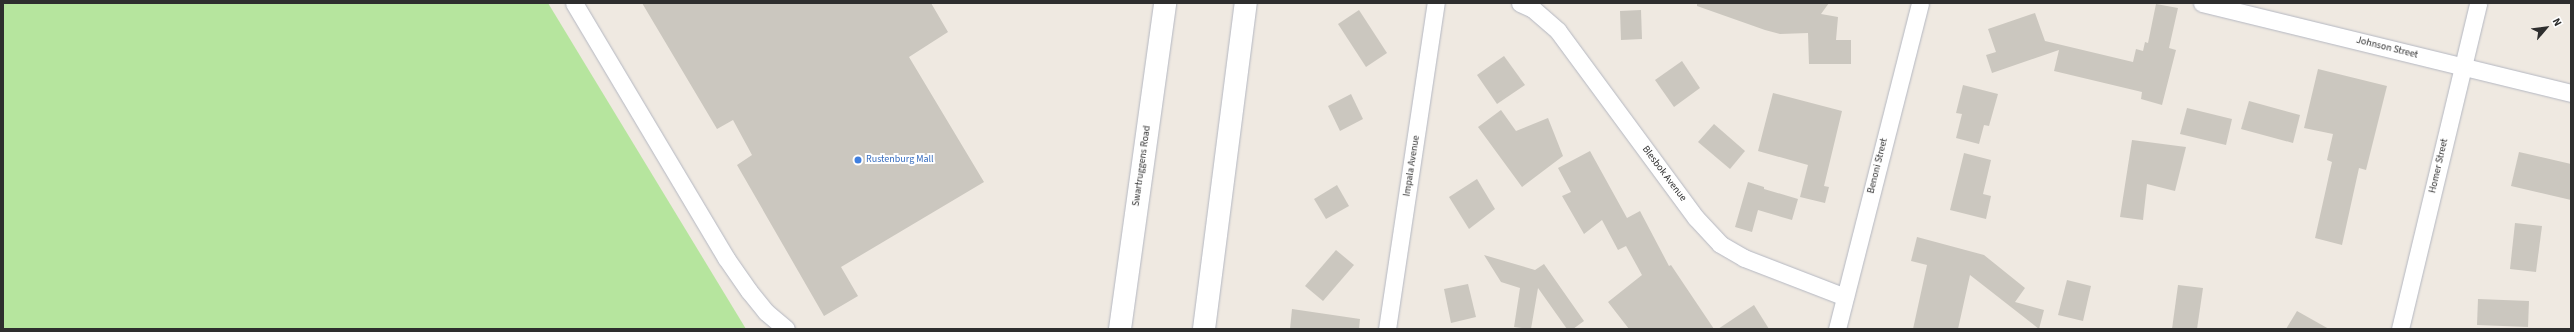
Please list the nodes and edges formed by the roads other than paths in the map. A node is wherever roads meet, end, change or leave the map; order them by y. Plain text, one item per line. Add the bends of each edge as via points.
1 (574, 3) edge
2 (1165, 3) edge
3 (1246, 3) edge
4 (1436, 3) edge
5 (1520, 3) edge
6 (1920, 3) edge
7 (2202, 3) edge
8 (2478, 3) edge
9 (2463, 66) junction
10 (2571, 93) edge
11 (1845, 297) junction
12 (786, 329) edge
13 (1120, 329) edge
14 (1204, 329) edge
15 (1387, 329) edge
16 (1837, 329) edge
17 (2400, 329) edge

1 - 12 street via 726,258 749,291
2 - 13 main road, Swartruggens Road
3 - 14 main road
4 - 15 street, Impala Avenue
5 - 11 street, Blesbok Avenue via 1533,9 1558,31 1696,218 1720,244 1744,258
6 - 11 street, Benoni Street
7 - 9 street, Johnson Street
8 - 9 street, Homer Street
9 - 10 street, Johnson Street
9 - 17 street, Homer Street
11 - 16 street, Benoni Street

